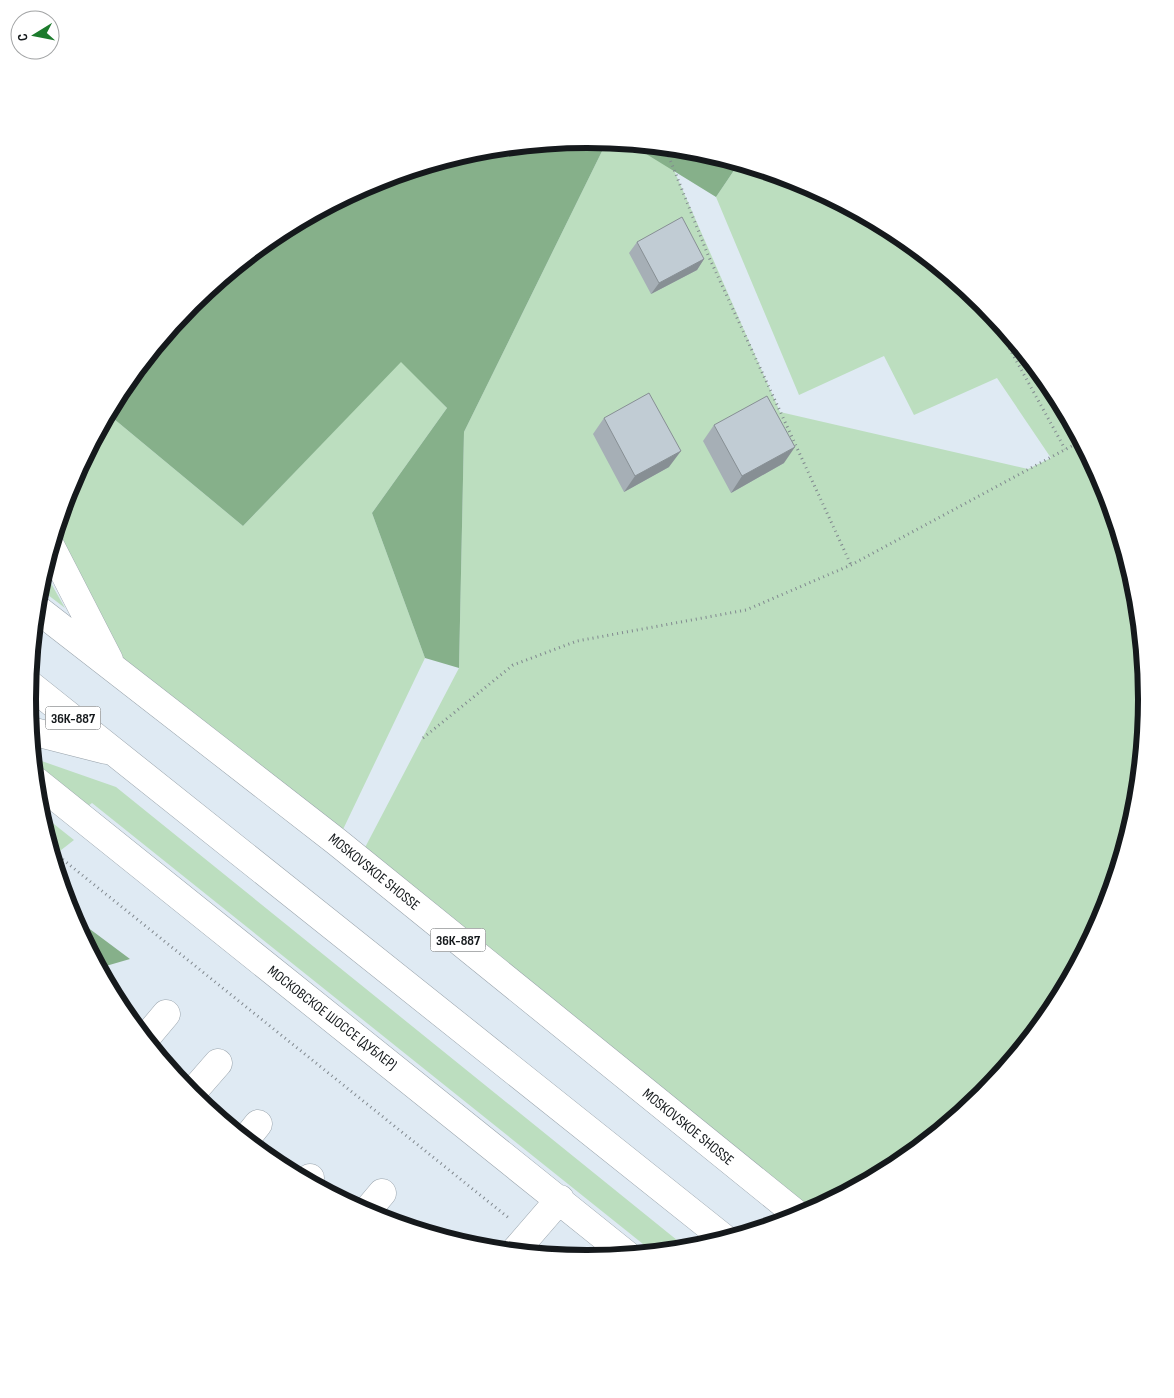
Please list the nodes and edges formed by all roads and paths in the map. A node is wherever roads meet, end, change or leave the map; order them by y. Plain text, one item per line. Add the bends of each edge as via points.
1 (668, 155) edge
2 (1006, 342) edge
3 (1075, 445) edge
4 (1065, 449) junction
5 (55, 555) edge
6 (851, 565) junction
7 (43, 614) edge
8 (113, 668) junction
9 (36, 690) edge
10 (37, 732) edge
11 (423, 738) dead end
12 (117, 753) junction
13 (44, 787) edge
14 (59, 857) edge
15 (166, 1014) dead end
16 (150, 1033) edge
17 (218, 1063) dead end
18 (197, 1087) edge
19 (560, 1199) junction
20 (792, 1210) edge
21 (718, 1234) edge
22 (523, 1243) edge
23 (621, 1249) edge

1 - 6 path via 708,255
2 - 4 path
3 - 4 path
4 - 6 path
5 - 8 main road
6 - 11 path via 746,610 577,641 513,666
7 - 8 main road, MOSKOVSKOE SHOSSE / 36К-887
8 - 20 main road, MOSKOVSKOE SHOSSE / 36К-887 via 338,842
9 - 12 main road, 36К-887
10 - 12 main road
12 - 21 main road, 36К-887
13 - 19 main road, МОСКОВСКОЕ ШОССЕ (ДУБЛЕР)
14 - 22 path
15 - 16 main road
17 - 18 main road
19 - 22 main road
19 - 23 main road, МОСКОВСКОЕ ШОССЕ (ДУБЛЕР)

